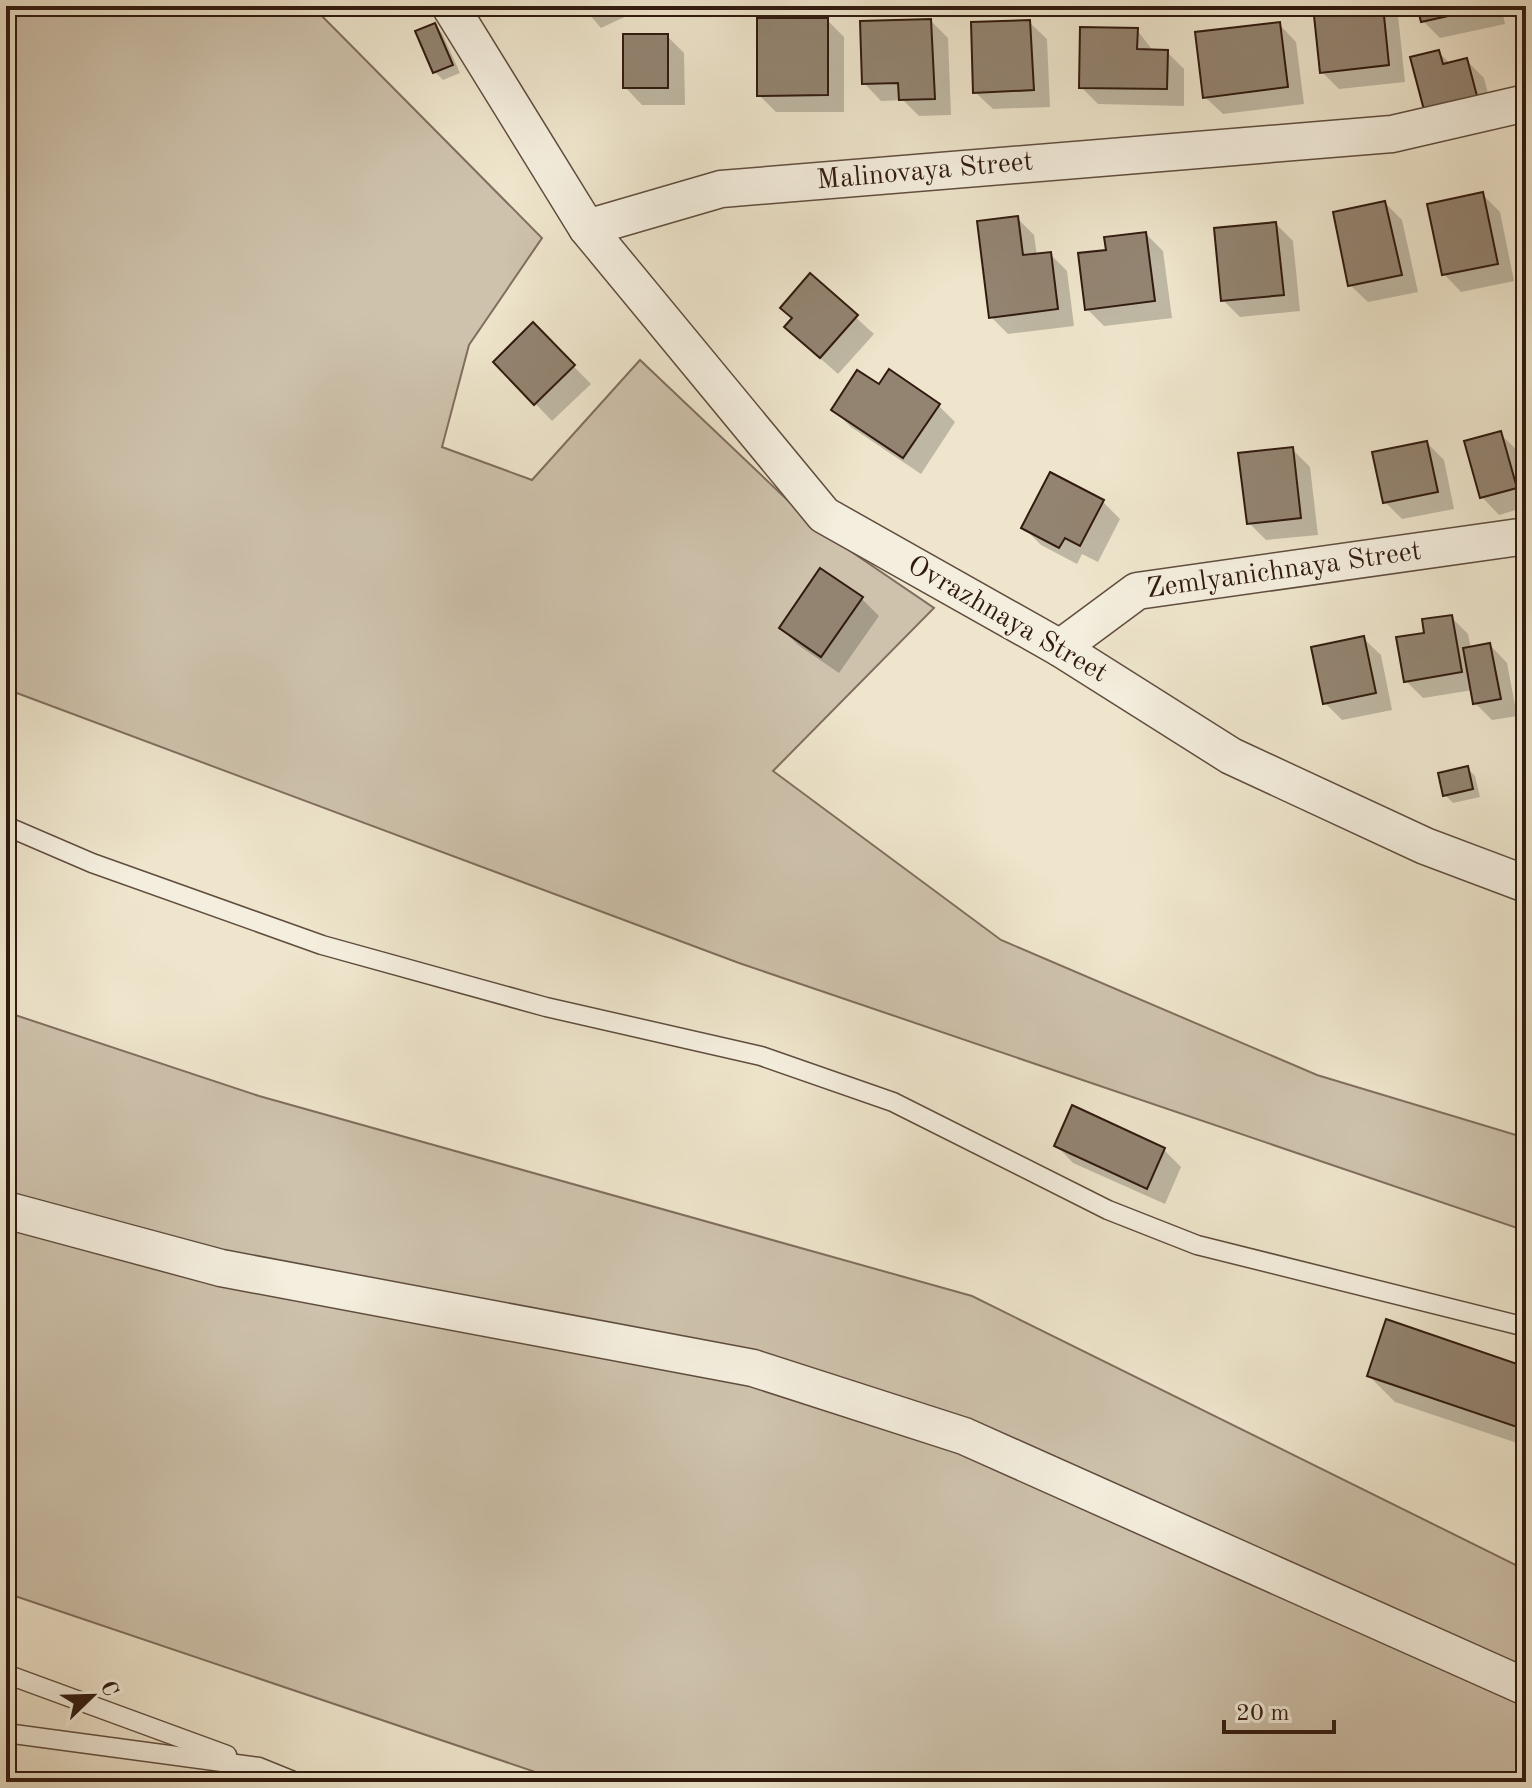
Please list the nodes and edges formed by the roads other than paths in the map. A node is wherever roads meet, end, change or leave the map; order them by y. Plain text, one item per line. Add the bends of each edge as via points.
1 (450, 6) edge
2 (1526, 103) edge
3 (587, 228) junction
4 (1526, 536) edge
5 (1060, 648) junction
6 (6, 826) edge
7 (1526, 884) edge
8 (6, 1210) edge
9 (1526, 1327) edge
10 (6, 1674) edge
11 (1526, 1687) edge
12 (6, 1733) edge
13 (259, 1767) junction
14 (296, 1782) edge

1 - 3 street
2 - 3 street, Malinovaya Street via 1392,134 721,189
3 - 5 street, Ovrazhnaya Street via 824,515
4 - 5 street, Zemlyanichnaya Street via 1137,591
5 - 7 street, Ovrazhnaya Street via 1231,756 1425,846
6 - 9 lane via 92,863 322,945 546,1007 761,1056 893,1102 1108,1210 1197,1245
8 - 11 street via 221,1268 753,1368 964,1436
10 - 13 lane
12 - 13 lane
13 - 14 lane

